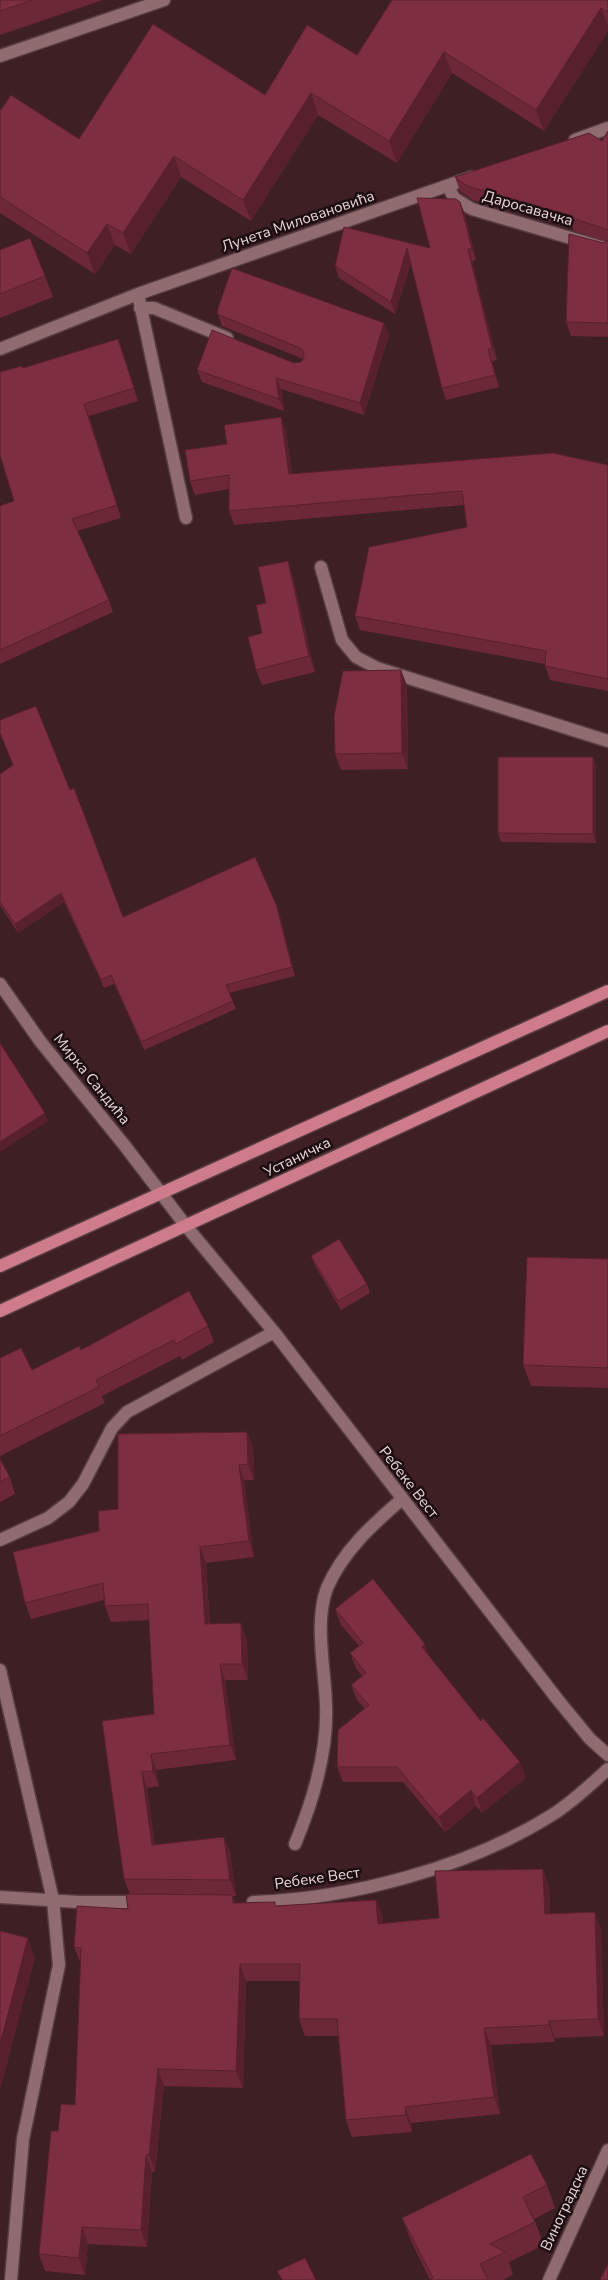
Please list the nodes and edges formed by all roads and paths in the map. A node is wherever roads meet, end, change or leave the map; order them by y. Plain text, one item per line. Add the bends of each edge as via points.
1 (164, 0) edge
2 (0, 56) edge
3 (608, 128) edge
4 (564, 144) edge
5 (484, 173) edge
6 (448, 186) junction
7 (608, 249) edge
8 (138, 294) junction
9 (140, 308) junction
10 (236, 341) edge
11 (0, 348) edge
12 (186, 518) dead end
13 (321, 567) dead end
14 (608, 741) edge
15 (0, 984) edge
16 (608, 991) edge
17 (608, 1031) edge
18 (161, 1193) junction
19 (186, 1226) junction
20 (0, 1266) edge
21 (0, 1311) edge
22 (274, 1332) junction
23 (402, 1499) junction
24 (0, 1540) edge
25 (0, 1670) edge
26 (608, 1755) edge
27 (608, 1769) edge
28 (295, 1844) dead end
29 (0, 1897) edge
30 (53, 1900) junction
31 (155, 1902) edge
32 (240, 1903) edge
33 (608, 2150) edge
34 (11, 2280) edge
35 (549, 2280) edge

1 - 2 street
3 - 4 street
5 - 6 street, Лунета Миловановића
6 - 7 street, Даросавачка via 454,198 472,209
6 - 8 street, Лунета Миловановића
8 - 9 street
8 - 11 street, Лунета Миловановића
9 - 10 street via 154,308
9 - 12 street
13 - 14 street via 342,640 356,657 377,668
15 - 18 street, Мирка Сандића
16 - 18 main road, Устаничка
17 - 19 main road, Устаничка
18 - 19 street, Мирка Сандића
18 - 20 main road, Устаничка
19 - 21 main road, Устаничка
19 - 22 street, Ребеке Вест
22 - 23 street, Ребеке Вест
22 - 24 street via 127,1412 112,1428 83,1484 69,1502 48,1518
23 - 26 street, Ребеке Вест via 558,1700
23 - 28 street via 367,1530 342,1559 326,1590 321,1623 326,1707 322,1753 310,1807
25 - 30 street
27 - 32 street, Ребеке Вест via 553,1815 467,1858 378,1885 284,1901
29 - 30 street
30 - 31 street
30 - 34 street via 59,1966 24,2140
33 - 35 street, Виноградска

